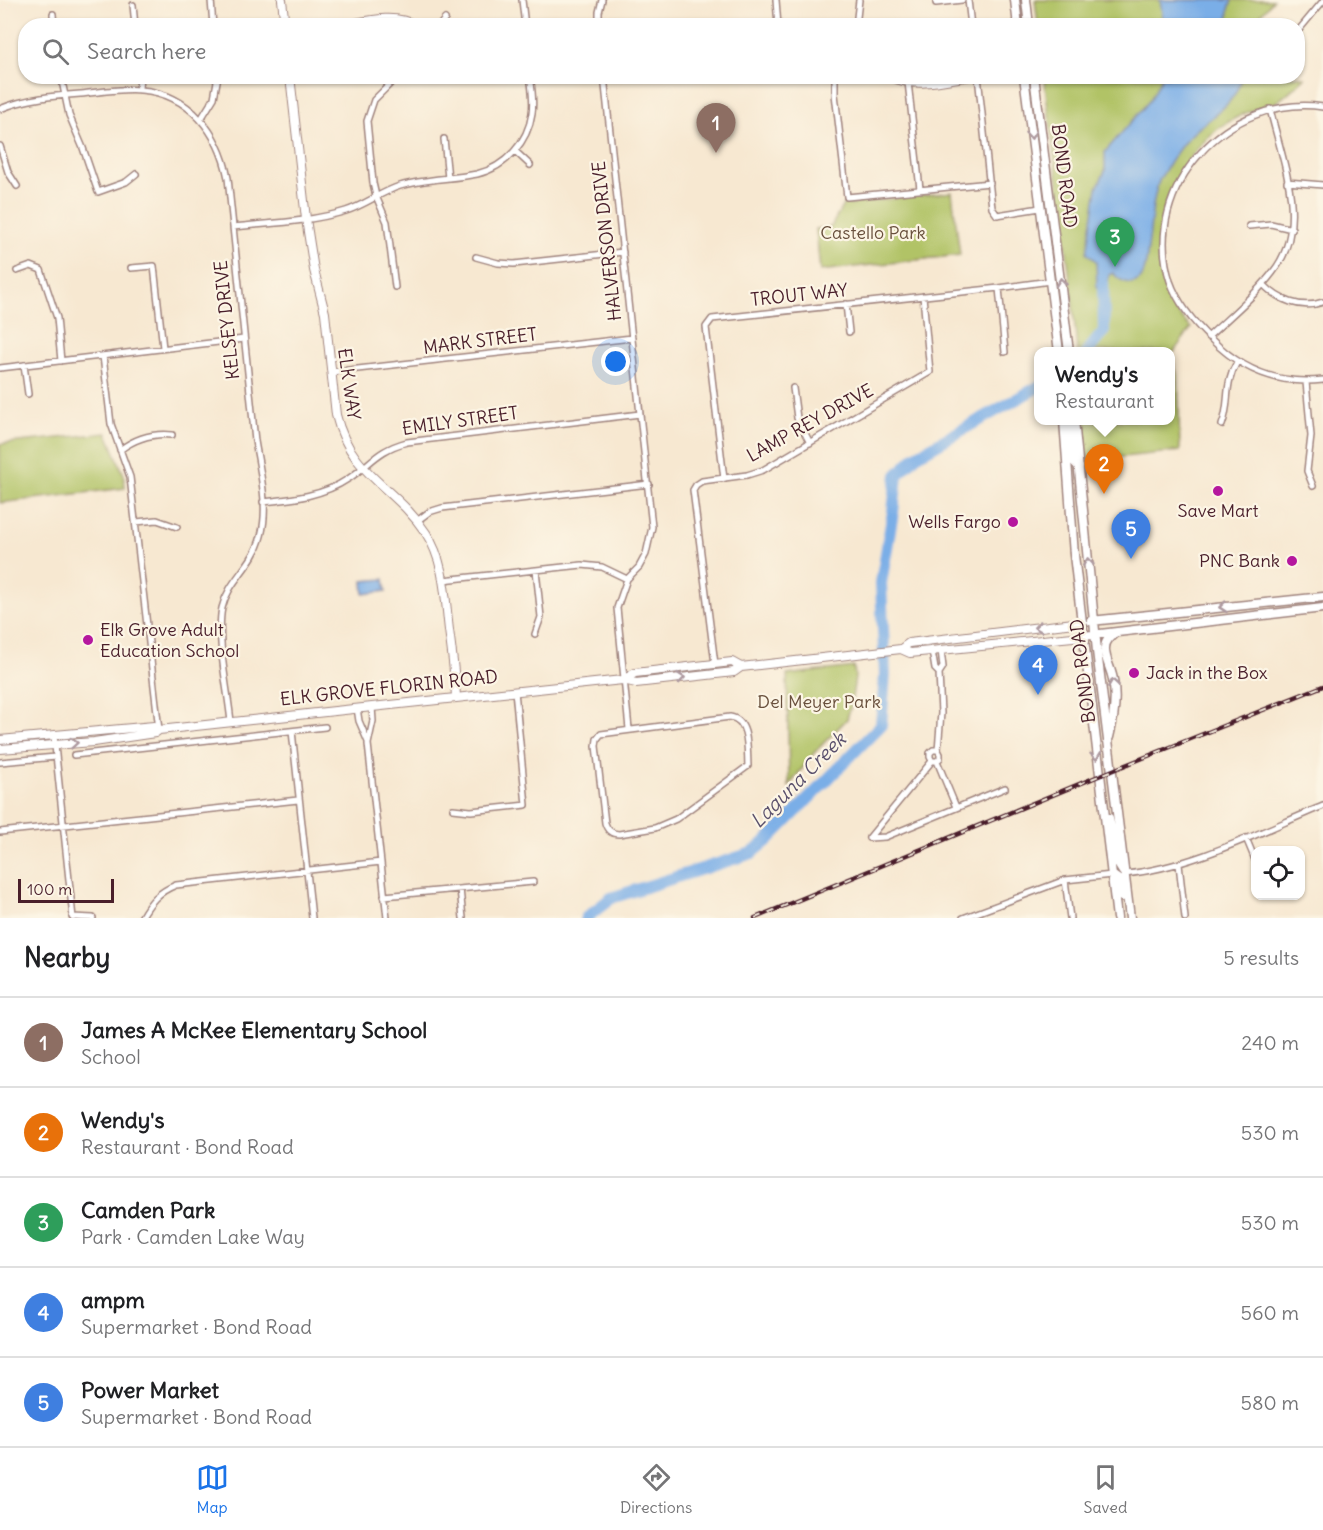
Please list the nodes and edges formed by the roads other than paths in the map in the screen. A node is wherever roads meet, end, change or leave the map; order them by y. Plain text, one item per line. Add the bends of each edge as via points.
1 (211, 0) edge
2 (282, 0) edge
3 (522, 0) edge
4 (602, 0) edge
5 (776, 0) edge
6 (859, 0) edge
7 (962, 0) edge
8 (968, 0) edge
9 (1015, 0) edge
10 (1026, 0) edge
11 (1323, 1) edge
12 (936, 3) dead end
13 (133, 5) dead end
14 (53, 14) dead end
15 (53, 18) edge
16 (134, 18) edge
17 (212, 18) edge
18 (284, 18) edge
19 (524, 18) edge
20 (599, 18) edge
21 (777, 18) edge
22 (857, 18) edge
23 (970, 18) edge
24 (1017, 18) edge
25 (1028, 18) edge
26 (1305, 23) edge
27 (63, 84) edge
28 (139, 84) edge
29 (217, 84) edge
30 (291, 84) edge
31 (390, 84) edge
32 (532, 84) edge
33 (605, 84) edge
34 (835, 84) edge
35 (908, 84) edge
36 (979, 84) edge
37 (1025, 84) edge
38 (1035, 84) edge
39 (139, 90) junction
40 (65, 95) junction
41 (1323, 107) edge
42 (0, 109) edge
43 (1270, 109) junction
44 (201, 119) junction
45 (444, 139) dead end
46 (0, 146) edge
47 (515, 151) junction
48 (530, 165) dead end
49 (136, 174) dead end
50 (448, 178) junction
51 (1287, 182) junction
52 (990, 183) junction
53 (1323, 185) edge
54 (17, 186) dead end
55 (920, 189) junction
56 (376, 196) junction
57 (1040, 208) junction
58 (306, 219) junction
59 (1249, 226) dead end
60 (233, 227) junction
61 (1292, 229) junction
62 (623, 252) junction
63 (476, 257) dead end
64 (131, 268) dead end
65 (17, 271) dead end
66 (1050, 280) junction
67 (1263, 284) junction
68 (395, 287) dead end
69 (999, 288) junction
70 (923, 296) junction
71 (1323, 302) edge
72 (846, 304) junction
73 (849, 332) dead end
74 (1208, 337) junction
75 (632, 338) junction
76 (244, 339) junction
77 (1059, 347) edge
78 (1069, 347) edge
79 (163, 348) junction
80 (1005, 352) dead end
81 (103, 356) junction
82 (61, 361) junction
83 (1237, 362) junction
84 (24, 365) junction
85 (0, 368) edge
86 (331, 372) junction
87 (1323, 380) edge
88 (1306, 382) junction
89 (793, 388) dead end
90 (28, 394) dead end
91 (640, 414) junction
92 (1066, 425) edge
93 (1067, 425) edge
94 (1074, 425) edge
95 (1222, 425) dead end
96 (172, 435) dead end
97 (810, 443) junction
98 (120, 450) junction
99 (1078, 467) junction
100 (362, 468) junction
101 (724, 479) junction
102 (649, 484) junction
103 (1312, 486) dead end
104 (263, 502) junction
105 (417, 521) junction
106 (136, 522) junction
107 (177, 527) dead end
108 (536, 570) junction
109 (627, 579) junction
110 (443, 580) junction
111 (1318, 597) edge
112 (1257, 604) junction
113 (1323, 608) edge
114 (1275, 613) junction
115 (1236, 618) junction
116 (1094, 621) junction
117 (1082, 622) junction
118 (1117, 632) junction
119 (535, 634) dead end
120 (1096, 634) junction
121 (1083, 636) junction
122 (962, 637) junction
123 (901, 649) junction
124 (941, 650) junction
125 (932, 651) junction
126 (715, 664) junction
127 (741, 667) junction
128 (939, 673) junction
129 (623, 680) junction
130 (515, 691) junction
131 (456, 698) junction
132 (372, 706) junction
133 (357, 708) junction
134 (231, 722) junction
135 (325, 727) dead end
136 (629, 729) junction
137 (159, 730) junction
138 (292, 731) junction
139 (54, 736) junction
140 (0, 740) edge
141 (1108, 740) junction
142 (94, 742) junction
143 (368, 744) junction
144 (55, 745) junction
145 (0, 749) edge
146 (938, 750) junction
147 (95, 752) junction
148 (74, 754) dead end
149 (56, 757) junction
150 (935, 761) junction
151 (0, 762) edge
152 (1005, 788) dead end
153 (298, 800) junction
154 (1103, 805) junction
155 (1323, 806) edge
156 (956, 807) junction
157 (453, 809) dead end
158 (63, 826) junction
159 (0, 832) edge
160 (1246, 838) junction
161 (1251, 850) edge
162 (381, 862) junction
163 (1179, 864) junction
164 (306, 870) junction
165 (1125, 874) junction
166 (1112, 875) junction
167 (1065, 880) junction
168 (533, 882) dead end
169 (460, 889) junction
170 (384, 896) junction
171 (72, 918) edge
172 (93, 918) edge
173 (141, 918) edge
174 (312, 918) edge
175 (387, 918) edge
176 (463, 918) edge
177 (963, 918) edge
178 (1070, 918) edge
179 (1117, 918) edge
180 (1125, 918) edge
181 (1130, 918) edge
182 (1185, 918) edge

1 - 17 street
2 - 18 main road
3 - 19 street
4 - 20 street
5 - 21 street
6 - 22 street
7 - 12 street
8 - 23 street
9 - 24 main road
10 - 25 main road
11 - 26 street
13 - 16 street
14 - 15 street
27 - 40 street
28 - 39 street
29 - 44 street via 214,98
30 - 58 main road, ELK WAY
31 - 56 street via 374,100 367,120
32 - 47 street via 531,118
33 - 62 street, HALVERSON DRIVE
34 - 55 street via 847,197
35 - 55 street
36 - 52 street
37 -> 57 main road, BOND ROAD
78 -> 38 main road, BOND ROAD
39 - 40 street, KELSEY DRIVE
39 - 44 street, KELSEY DRIVE via 170,97
40 - 42 street, KELSEY DRIVE
40 - 49 street via 98,192
41 - 43 street via 1293,105
43 - 51 street
43 - 74 street via 1231,126 1210,142 1180,182 1168,213 1164,248 1170,281 1181,304
44 - 60 street, KELSEY DRIVE via 218,143 225,164
45 - 50 street
46 - 54 street
47 - 48 street
47 - 50 street via 484,172
50 - 56 street via 411,183
51 - 53 street
51 - 61 street
52 - 55 street
52 - 57 street via 992,208 998,215
56 - 58 street via 347,210
56 - 68 street via 387,222
57 - 66 main road, BOND ROAD
58 - 60 street
58 - 86 main road, ELK WAY via 325,313
59 - 61 street via 1272,224
60 - 76 street, KELSEY DRIVE
61 - 67 street via 1282,259
62 - 63 street via 514,264
62 - 75 street, HALVERSON DRIVE
64 - 79 street via 154,266
65 - 82 street via 31,266 41,270 57,318
66 - 69 street, TROUT WAY
66 - 77 main road, BOND ROAD
67 - 71 street via 1292,303
67 - 74 street
69 - 70 street, TROUT WAY
69 - 80 street
70 - 72 street, TROUT WAY
70 - 97 street, LAMP REY DRIVE via 930,372
72 - 73 street
72 - 101 street, TROUT WAY via 712,319 706,327
74 - 83 street
75 - 86 street, MARK STREET
75 - 91 street, HALVERSON DRIVE
76 - 79 street
76 - 104 street, KELSEY DRIVE
79 - 81 street
81 - 82 street
81 - 98 street via 111,424
82 - 84 street
83 - 88 street via 1273,378
83 - 95 street via 1228,382
84 - 85 street
84 - 90 street
86 - 100 main road, ELK WAY via 339,429
87 - 88 street
88 - 103 street via 1311,436 1307,471
89 - 97 street via 797,418
91 - 100 street, EMILY STREET via 407,442 380,453
91 - 102 street, HALVERSON DRIVE
92 - 117 main road, BOND ROAD via 1072,538
93 - 99 main road
94 - 99 main road, BOND ROAD
96 - 98 street via 142,437
97 - 101 street, LAMP REY DRIVE via 757,472
98 - 106 street via 130,477
116 -> 99 main road, BOND ROAD
100 - 104 street, EMILY STREET via 328,490
100 - 105 main road, ELK WAY
101 - 126 street, LAMP REY DRIVE via 702,481 693,490
102 - 105 street via 442,508
102 - 109 street, HALVERSON DRIVE via 651,541 643,561
104 - 134 street, KELSEY DRIVE via 264,524 259,543 229,589 221,615
105 - 110 main road, ELK WAY via 434,548
106 - 107 street via 157,520
106 - 137 street
108 - 109 street via 589,565 609,569
108 - 110 street
108 - 119 street via 541,617
109 - 129 street, HALVERSON DRIVE via 617,615
110 - 131 main road, ELK WAY
111 - 112 main road, ELK GROVE FLORIN ROAD
111 - 114 main road
112 - 115 main road
112 -> 116 main road, ELK GROVE FLORIN ROAD
113 - 114 main road, ELK GROVE FLORIN ROAD
114 - 115 main road, ELK GROVE FLORIN ROAD
115 - 118 main road, ELK GROVE FLORIN ROAD
116 - 117 main road, ELK GROVE FLORIN ROAD
116 - 120 main road, BOND ROAD
117 - 121 main road, BOND ROAD
117 -> 122 main road, ELK GROVE FLORIN ROAD
118 - 120 main road, ELK GROVE FLORIN ROAD
141 -> 118 main road via 1115,696 1105,647
120 - 121 main road, ELK GROVE FLORIN ROAD
120 - 141 main road, BOND ROAD
121 - 124 main road, ELK GROVE FLORIN ROAD
121 -> 154 main road, BOND ROAD
122 - 123 main road, ELK GROVE FLORIN ROAD via 909,643
122 - 125 main road via 955,643 933,645
123 - 125 main road, ELK GROVE FLORIN ROAD via 910,653
123 - 127 main road, ELK GROVE FLORIN ROAD
124 - 125 main road, ELK GROVE FLORIN ROAD
124 - 128 street via 943,668
125 - 128 street
126 - 127 main road, ELK GROVE FLORIN ROAD via 732,662
126 - 129 main road, ELK GROVE FLORIN ROAD via 635,673
129 -> 127 main road, ELK GROVE FLORIN ROAD via 636,683 723,674
128 - 146 street
129 - 130 main road, ELK GROVE FLORIN ROAD
129 - 136 street, HALVERSON DRIVE
130 - 131 main road, ELK GROVE FLORIN ROAD
130 - 157 street via 526,805
131 - 132 main road, ELK GROVE FLORIN ROAD
132 - 133 main road, ELK GROVE FLORIN ROAD
132 - 143 street
133 - 134 main road, ELK GROVE FLORIN ROAD
133 - 143 street
134 - 137 main road, ELK GROVE FLORIN ROAD
135 - 138 street
136 - 136 street via 604,732 596,742 605,823 613,833 662,826 748,766 743,726 736,718
137 - 139 main road, ELK GROVE FLORIN ROAD via 154,726
137 - 142 main road, ELK GROVE FLORIN ROAD
138 - 147 street
138 - 153 street
139 - 140 main road, ELK GROVE FLORIN ROAD
139 - 144 street
141 - 165 main road, BOND ROAD
144 -> 142 main road, ELK GROVE FLORIN ROAD
142 - 147 street
143 - 162 street
144 - 145 main road, ELK GROVE FLORIN ROAD
144 - 149 street
146 - 150 street via 941,756
146 - 150 street via 930,753
147 - 148 street
149 - 151 street
149 - 158 street
150 - 156 street
150 - 156 street via 869,838 885,837
152 - 156 street
153 - 158 street
153 - 164 street
154 - 165 main road via 1118,864
154 - 166 main road, BOND ROAD
155 - 160 street
158 - 159 street
158 - 171 street
160 - 161 street
160 - 163 street
162 - 164 street
162 - 170 street
163 - 165 street
163 - 182 street
164 - 173 street via 176,885 153,899
164 - 174 street
165 - 181 main road, BOND ROAD
166 - 167 street
166 - 179 main road, BOND ROAD
166 - 180 main road via 1119,880
167 - 177 street
167 - 178 street
168 - 169 street
169 - 170 street
169 - 176 street
170 - 175 street
171 - 172 street

